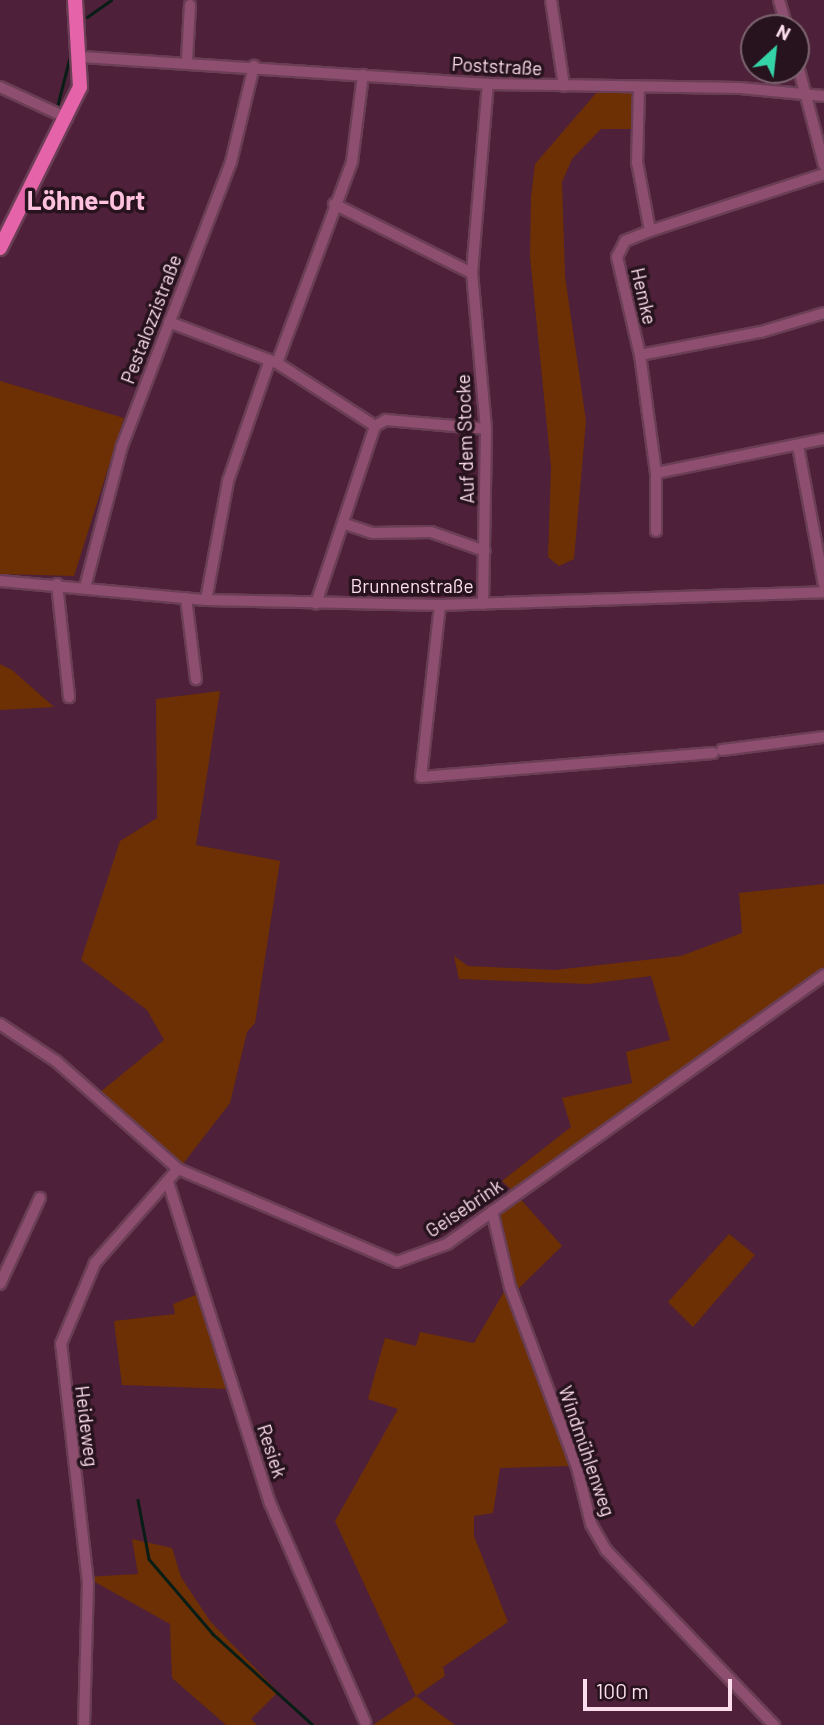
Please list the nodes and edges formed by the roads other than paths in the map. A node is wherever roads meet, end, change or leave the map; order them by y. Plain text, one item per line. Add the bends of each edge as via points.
1 (75, 0) edge
2 (551, 0) edge
3 (190, 5) dead end
4 (82, 57) junction
5 (187, 61) junction
6 (254, 66) junction
7 (363, 75) junction
8 (803, 84) edge
9 (488, 85) junction
10 (564, 86) junction
11 (0, 87) edge
12 (639, 88) junction
13 (806, 93) junction
14 (824, 96) edge
15 (67, 118) junction
16 (824, 165) edge
17 (824, 174) edge
18 (334, 204) junction
19 (650, 231) junction
20 (0, 248) edge
21 (471, 273) junction
22 (824, 313) edge
23 (169, 323) junction
24 (640, 355) junction
25 (274, 361) junction
26 (375, 426) junction
27 (486, 429) junction
28 (824, 439) edge
29 (798, 446) junction
30 (656, 473) junction
31 (345, 524) junction
32 (656, 531) dead end
33 (485, 551) junction
34 (0, 581) edge
35 (57, 584) junction
36 (824, 585) edge
37 (85, 587) junction
38 (824, 592) edge
39 (187, 598) junction
40 (206, 600) junction
41 (316, 603) junction
42 (483, 604) junction
43 (440, 605) junction
44 (196, 679) dead end
45 (69, 697) dead end
46 (824, 737) edge
47 (824, 975) edge
48 (0, 1024) edge
49 (178, 1169) junction
50 (168, 1182) junction
51 (40, 1198) dead end
52 (492, 1211) junction
53 (0, 1284) edge
54 (365, 1722) dead end
55 (84, 1725) edge
56 (774, 1725) edge

1 - 4 main road
2 - 10 street
3 - 5 street
4 - 5 street, Poststraße
4 - 15 main road via 82,77
5 - 6 street, Poststraße
6 - 7 street, Poststraße
6 - 23 street, Pestalozzistraße via 231,162
7 - 9 street, Poststraße
7 - 18 street via 352,162
8 - 13 street
9 - 10 street, Poststraße
9 - 21 street, Auf dem Stocke
10 - 12 street, Poststraße
11 - 15 street
12 - 13 street, Poststraße
12 - 19 street via 637,162
13 - 14 street, Poststraße
13 - 16 street
15 - 20 main road
17 - 19 street, Hemke
18 - 21 street
18 - 25 street
19 - 24 street, Hemke via 625,241 617,257
21 - 27 street, Auf dem Stocke
22 - 24 street via 761,332
23 - 25 street
23 - 37 street, Pestalozzistraße via 122,446
24 - 30 street, Hemke
25 - 26 street
25 - 40 street via 228,481
26 - 27 street via 386,420
26 - 31 street
27 - 33 street, Auf dem Stocke
28 - 29 street
29 - 30 street
29 - 36 street
30 - 32 street, Hemke
31 - 33 street via 372,533 431,532
31 - 41 street
33 - 42 street, Auf dem Stocke
34 - 35 street, Brunnenstraße
35 - 37 street, Brunnenstraße
35 - 45 street
37 - 39 street, Brunnenstraße
38 - 42 street, Brunnenstraße
39 - 40 street, Brunnenstraße
39 - 44 street
40 - 41 street, Brunnenstraße
41 - 43 street, Brunnenstraße
42 - 43 street, Brunnenstraße
43 - 46 street via 421,777
47 - 52 street, Geisebrink
48 - 49 street, Geisebrink via 56,1060
49 - 50 street, Heideweg
49 - 52 street, Geisebrink via 397,1262 447,1244
50 - 54 street, Resiek via 270,1503
50 - 55 street, Heideweg via 95,1263 61,1344 88,1583
51 - 53 street
52 - 56 street, Windmühlenweg via 510,1287 578,1467 591,1524 606,1550

